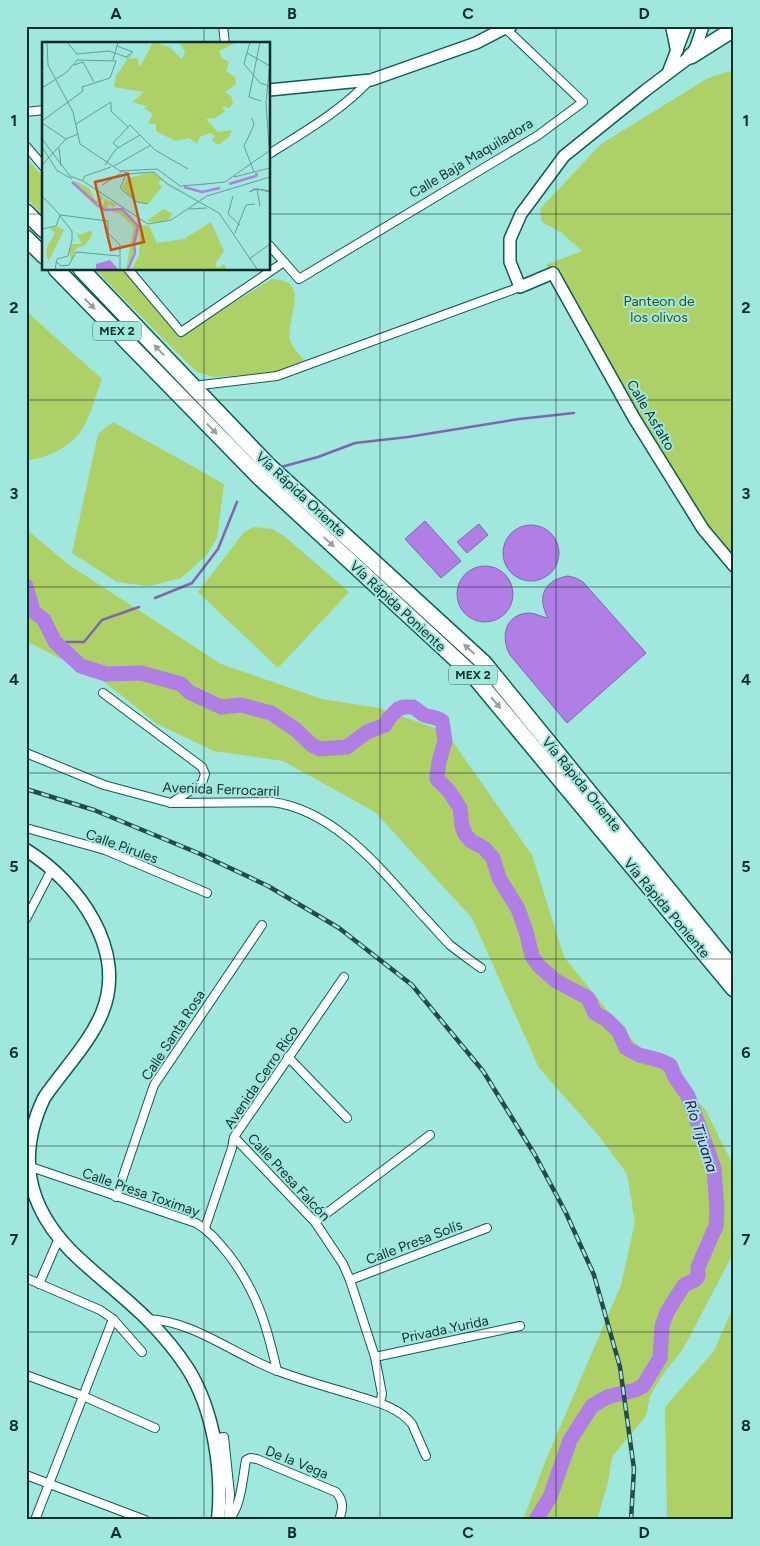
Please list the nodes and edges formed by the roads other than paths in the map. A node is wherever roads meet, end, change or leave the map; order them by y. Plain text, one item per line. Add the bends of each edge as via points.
1 (223, 26) edge
2 (672, 26) edge
3 (686, 26) edge
4 (703, 26) edge
5 (506, 27) edge
6 (734, 29) edge
7 (226, 42) edge
8 (676, 50) junction
9 (691, 56) junction
10 (668, 73) junction
11 (371, 80) junction
12 (270, 90) edge
13 (42, 110) edge
14 (26, 112) edge
15 (26, 146) edge
16 (270, 153) edge
17 (42, 165) edge
18 (26, 212) edge
19 (42, 228) edge
20 (26, 238) edge
21 (270, 246) edge
22 (42, 254) edge
23 (284, 262) junction
24 (57, 270) edge
25 (82, 270) edge
26 (129, 270) edge
27 (520, 287) junction
28 (193, 386) junction
29 (734, 566) edge
30 (102, 693) dead end
31 (26, 753) edge
32 (171, 803) junction
33 (26, 828) edge
34 (26, 850) edge
35 (52, 869) junction
36 (207, 892) dead end
37 (26, 919) edge
38 (262, 925) dead end
39 (480, 968) dead end
40 (734, 970) edge
41 (344, 977) dead end
42 (734, 989) edge
43 (288, 1057) junction
44 (346, 1118) dead end
45 (430, 1135) dead end
46 (234, 1137) junction
47 (28, 1166) junction
48 (116, 1197) junction
49 (315, 1222) junction
50 (204, 1228) junction
51 (487, 1228) dead end
52 (59, 1238) junction
53 (26, 1278) edge
54 (350, 1280) junction
55 (39, 1284) junction
56 (113, 1319) junction
57 (147, 1319) junction
58 (520, 1326) dead end
59 (142, 1352) dead end
60 (375, 1357) junction
61 (277, 1371) junction
62 (26, 1375) edge
63 (83, 1396) junction
64 (380, 1403) junction
65 (155, 1428) dead end
66 (214, 1439) junction
67 (426, 1456) dead end
68 (26, 1475) edge
69 (49, 1484) junction
70 (35, 1520) edge
71 (145, 1520) edge
72 (218, 1520) edge
73 (228, 1520) edge
74 (339, 1520) edge

1 - 7 street
2 - 8 main road
3 - 8 street
4 - 9 street
5 - 11 street, Calle Baja Maquiladora via 476,43
5 - 23 street, Calle Baja Maquiladora via 583,102 537,136 299,280
6 - 9 highway
8 - 10 street
9 - 10 street
10 - 27 street via 564,156 521,214 510,240 510,262
11 - 12 street, Calle Baja Maquiladora
11 - 16 street, Calle Baja Maquiladora via 320,122
13 - 14 street
15 - 17 street
18 - 19 highway
20 - 22 highway
21 - 23 street, Calle Baja Maquiladora
23 - 26 street via 181,332
24 -> 42 highway, Vía Rápida Poniente / MEX 2 via 259,477 472,675
28 -> 25 highway, Vía Rápida Oriente / MEX 2
27 - 28 street via 277,376
27 - 29 street, Calle Asfalto via 553,272 639,426 703,529
40 -> 28 highway, Vía Rápida Oriente / MEX 2 via 484,663 269,466
30 - 32 street via 202,767 205,774 202,783
31 - 32 street, Avenida Ferrocarril via 104,785
32 - 39 street, Avenida Ferrocarril via 272,802 322,820 367,854 450,944
33 - 36 street, Calle Pirules via 105,850
34 - 35 main road
35 - 37 street
35 - 47 main road via 78,897 94,922 105,950 110,977 106,1001 97,1023 39,1108
38 - 48 street, Calle Santa Rosa via 154,1085
41 - 43 street, Avenida Cerro Rico
43 - 44 street
43 - 46 street, Avenida Cerro Rico
45 - 49 street
46 - 49 street, Calle Presa Falcón
46 - 50 street, Avenida Cerro Rico
47 - 48 street, Calle Presa Toximay
47 - 52 main road via 38,1203
48 - 50 street, Calle Presa Toximay
49 - 54 street, Calle Presa Falcón via 338,1254
50 - 61 street, Calle Presa Toximay via 222,1246 252,1292 268,1332
51 - 54 street, Calle Presa Solís
52 - 55 street
52 - 57 main road
53 - 55 street
54 - 60 street, Calle Presa Falcón
55 - 56 street via 100,1310
56 - 59 street
56 - 63 street
57 - 61 street via 182,1326
57 - 66 main road via 176,1352 197,1385
58 - 60 street, Privada Yurida
60 - 64 street, Calle Presa Falcón via 382,1394
61 - 64 street
62 - 63 street
63 - 65 street
63 - 69 street
64 - 67 street via 409,1420
66 - 72 main road via 219,1485
66 - 73 street via 224,1437 230,1494
68 - 69 street
69 - 70 street
69 - 71 street
73 - 74 street, De la Vega via 239,1500 246,1460 250,1458 336,1492 342,1503

